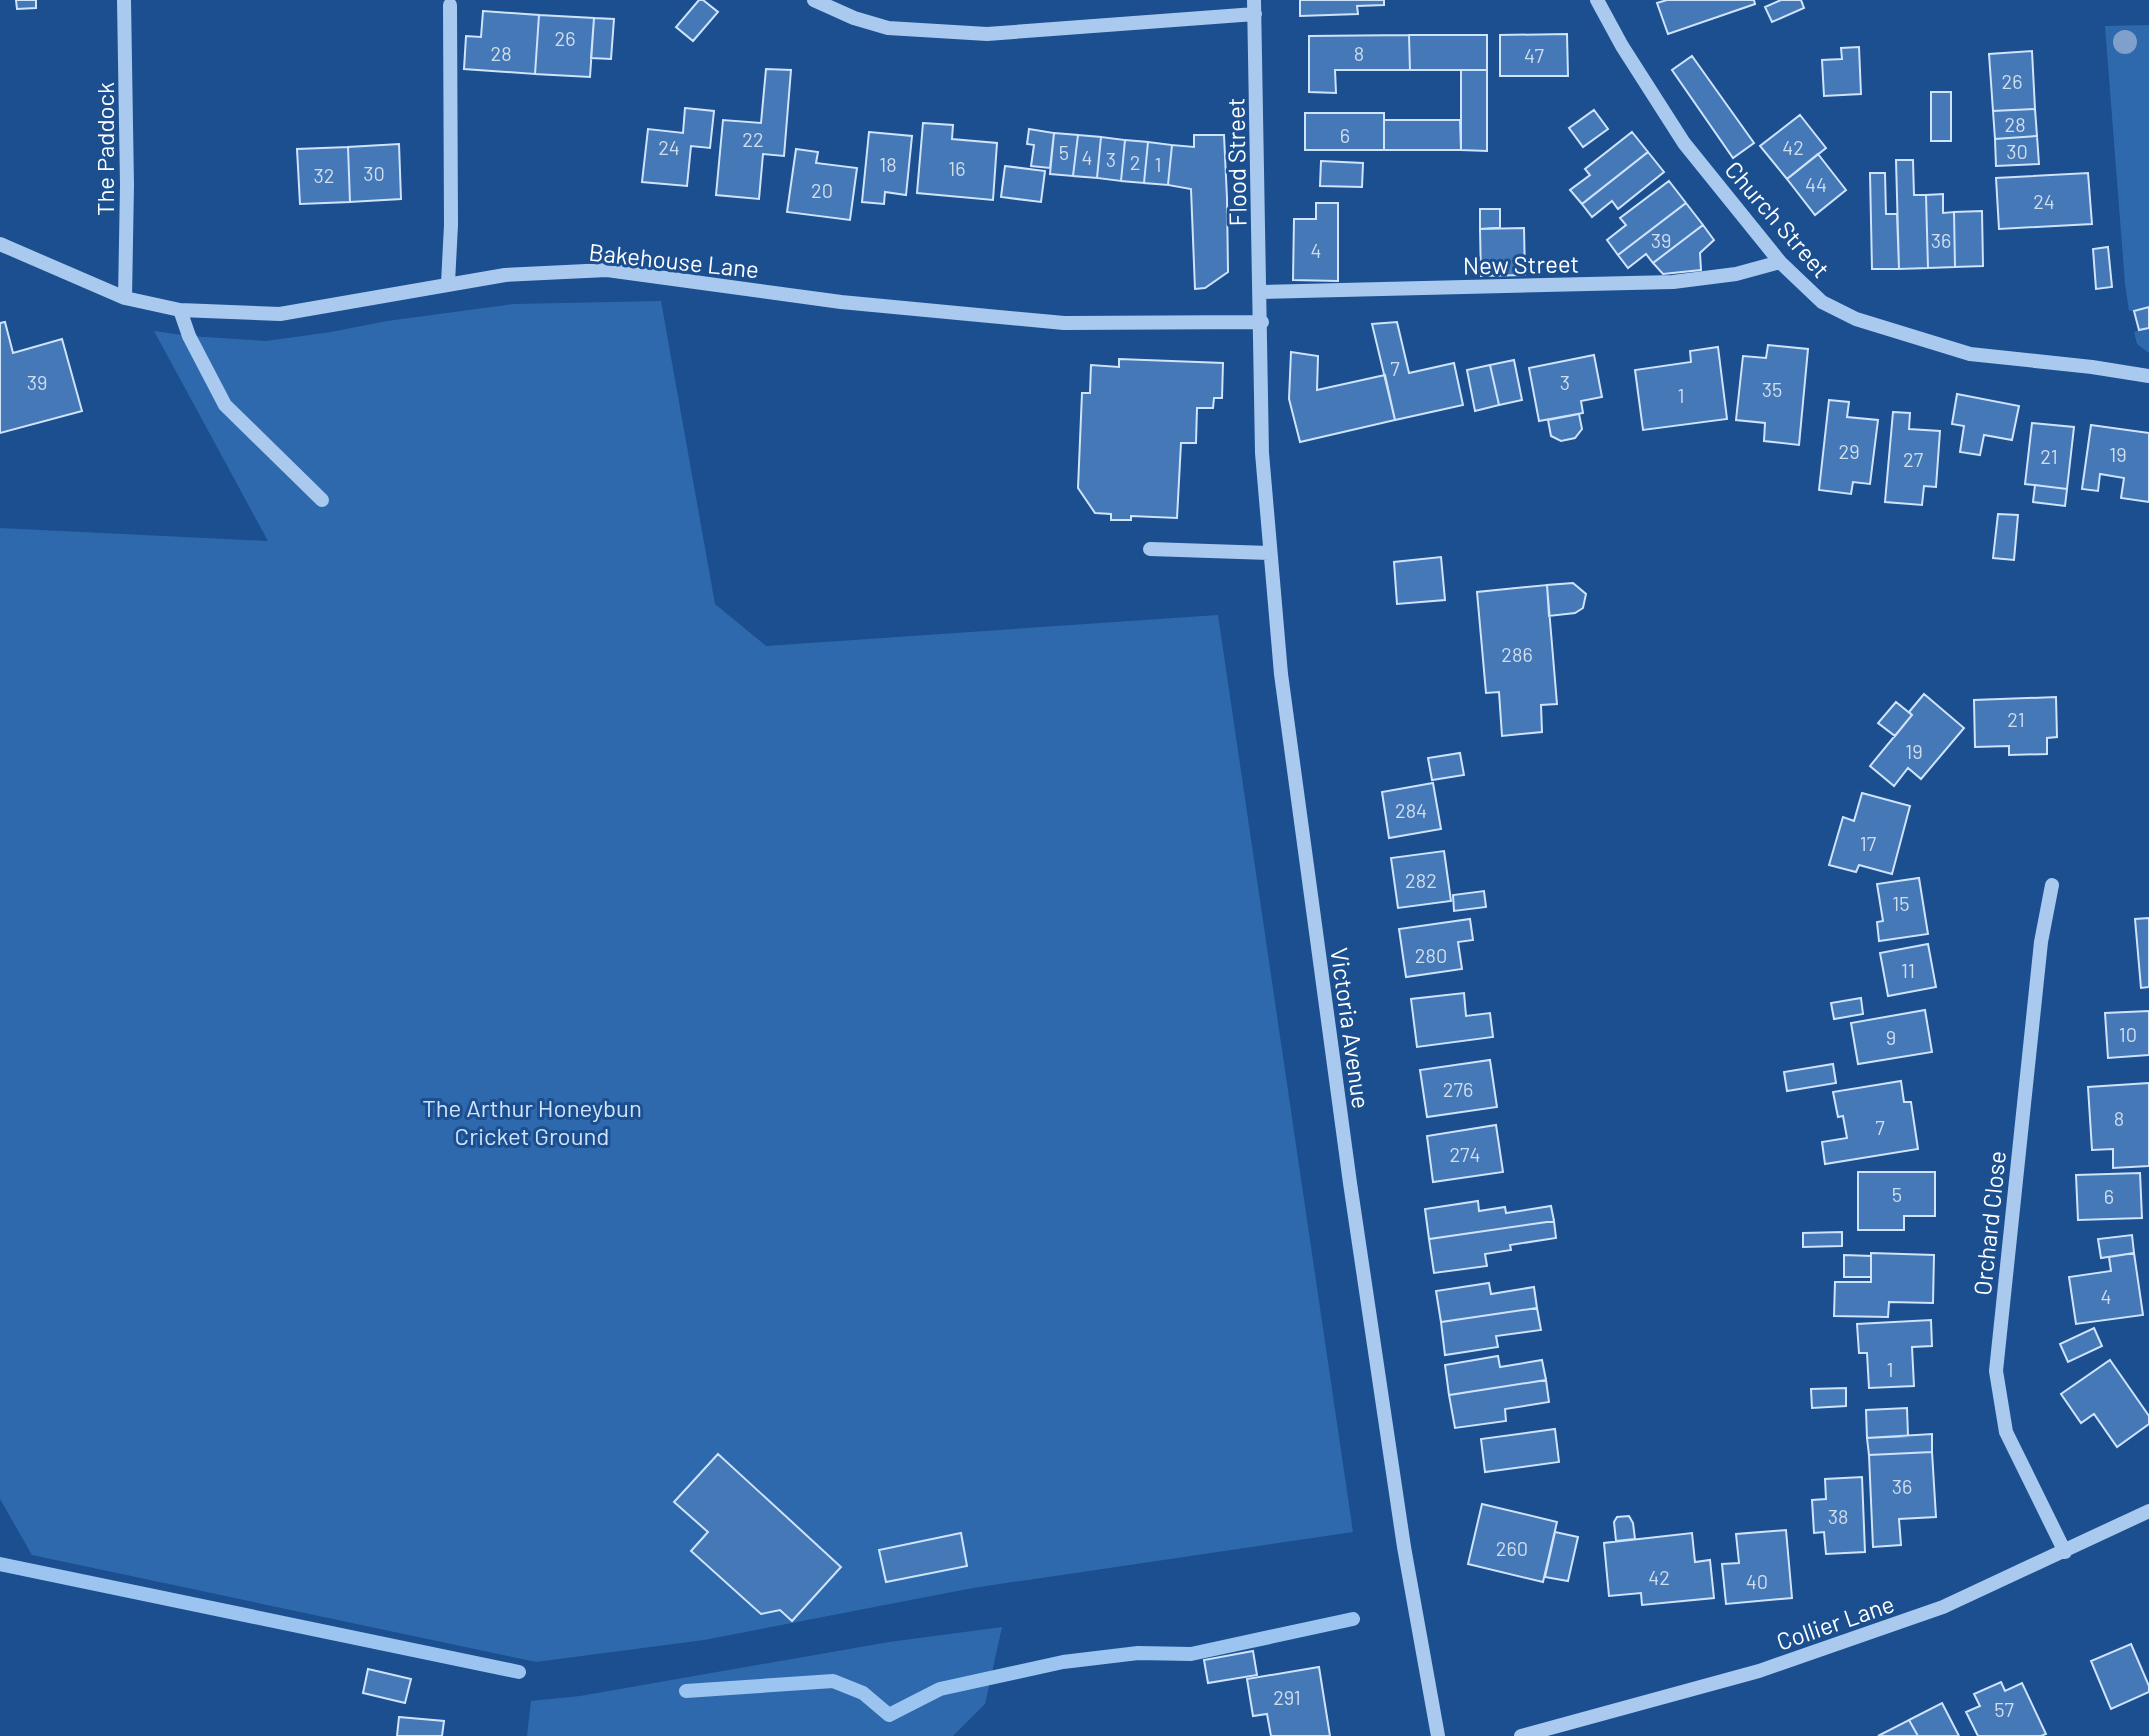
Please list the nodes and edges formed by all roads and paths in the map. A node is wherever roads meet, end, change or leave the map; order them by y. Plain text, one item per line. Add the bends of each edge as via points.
1 (124, 0) edge
2 (814, 0) edge
3 (1597, 0) edge
4 (450, 5) dead end
5 (1255, 7) edge
6 (0, 244) edge
7 (1780, 262) junction
8 (448, 283) junction
9 (1261, 292) junction
10 (125, 298) junction
11 (180, 310) junction
12 (1262, 322) junction
13 (2149, 376) edge
14 (322, 500) dead end
15 (1150, 549) dead end
16 (1269, 553) junction
17 (2052, 885) dead end
18 (2149, 1511) edge
19 (2065, 1552) junction
20 (1438, 1736) edge
21 (1521, 1736) edge

1 - 10 street, The Paddock
2 - 5 street via 888,28 987,34
3 - 7 street, Church Street via 1684,143
4 - 8 street
5 - 9 street, Flood Street
6 - 10 street, Bakehouse Lane
7 - 9 street, New Street via 1673,282
7 - 13 street, Church Street via 1822,302 1904,335 1970,354
8 - 11 street, Bakehouse Lane via 280,314
8 - 12 street, Bakehouse Lane via 607,270 841,302 1064,323
9 - 12 street, Flood Street
10 - 11 street, Bakehouse Lane
11 - 14 street via 225,405
12 - 16 street, Victoria Avenue
15 - 16 street
16 - 20 street, Victoria Avenue via 1350,1183
17 - 19 street, Orchard Close via 2041,942 1996,1371 2006,1432
18 - 19 street, Collier Lane
19 - 21 street, Collier Lane via 1943,1607 1815,1653

